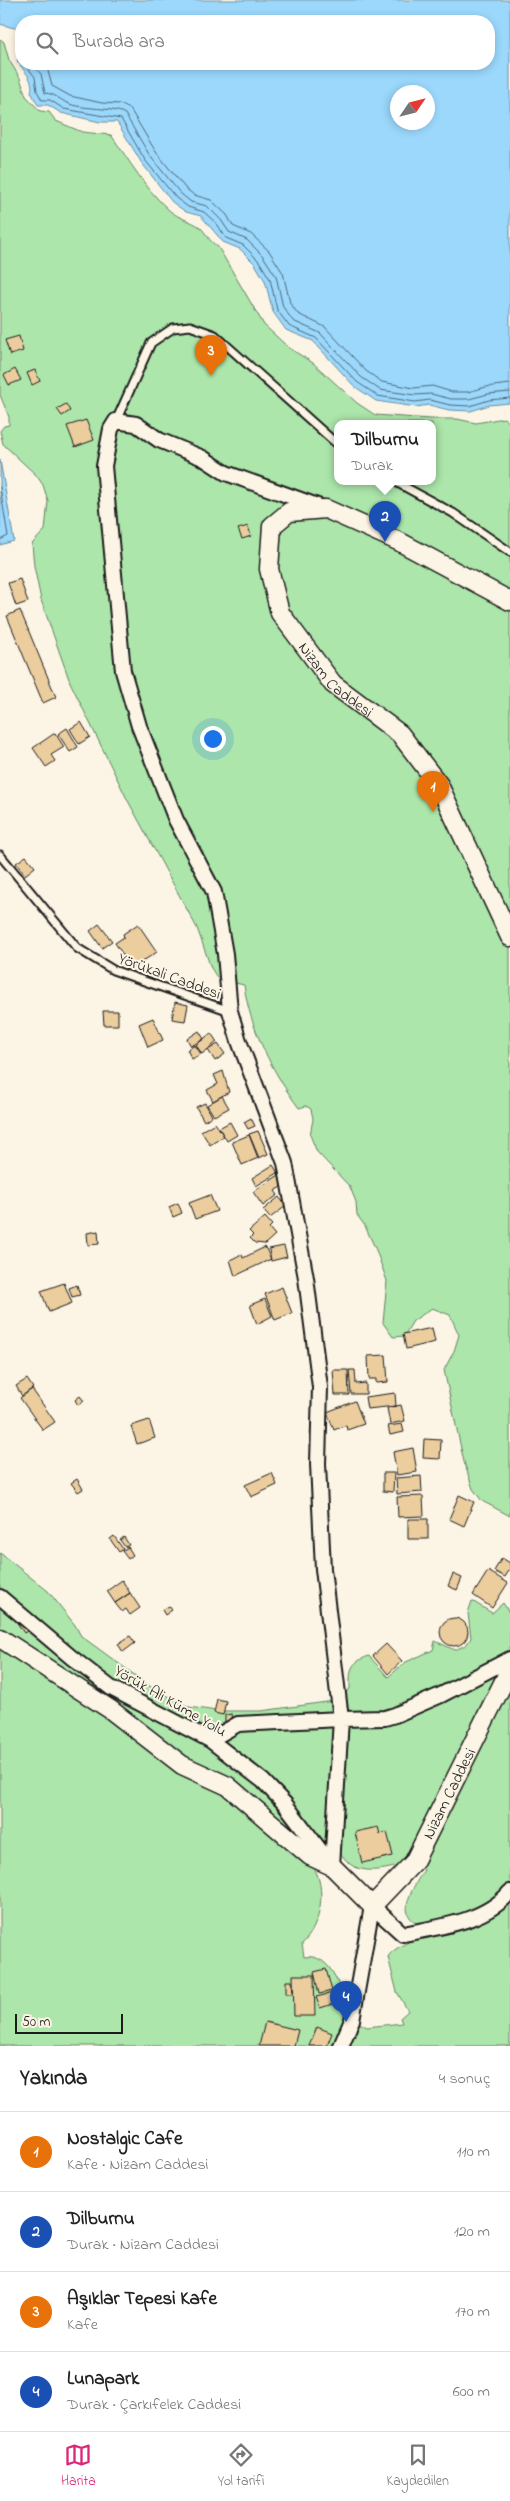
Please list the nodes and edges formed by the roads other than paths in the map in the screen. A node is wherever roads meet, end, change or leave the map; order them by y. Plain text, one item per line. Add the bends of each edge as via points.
1 (116, 421) junction
2 (334, 441) edge
3 (401, 485) edge
4 (326, 509) junction
5 (510, 552) edge
6 (510, 601) edge
7 (0, 855) edge
8 (510, 937) edge
9 (230, 1011) junction
10 (0, 1597) edge
11 (0, 1638) edge
12 (510, 1659) edge
13 (510, 1669) edge
14 (341, 1719) junction
15 (210, 1740) junction
16 (332, 1866) junction
17 (510, 1892) edge
18 (372, 1906) junction
19 (341, 2046) edge

1 - 2 lane via 151,343 172,328 190,326 215,334
1 - 4 street via 136,424 159,440 202,458 226,473
1 - 9 street via 111,429 104,466 123,671 138,726 176,820 214,892 225,954
3 - 5 lane via 452,513
4 - 6 street, Nizam Caddesi via 400,542
4 - 8 street, Nizam Caddesi via 289,512 272,526 269,569 280,613 333,684 400,734 440,785
7 - 9 lane, Yörükali Caddesi via 77,948 113,970
9 - 14 street via 285,1163 306,1278 320,1387 318,1464 323,1569
10 - 15 street, Yörük Ali Küme Yolu via 111,1688
11 - 16 street via 111,1710 182,1764 228,1786 310,1856
12 - 14 street via 395,1715
13 - 18 street, Nizam Caddesi via 414,1862
14 - 15 street via 238,1724
14 - 16 street
15 - 16 street, Yörük Ali Küme Yolu via 280,1798
16 - 18 street
17 - 18 street via 484,1912 464,1920 403,1934
18 - 19 street via 352,2020

